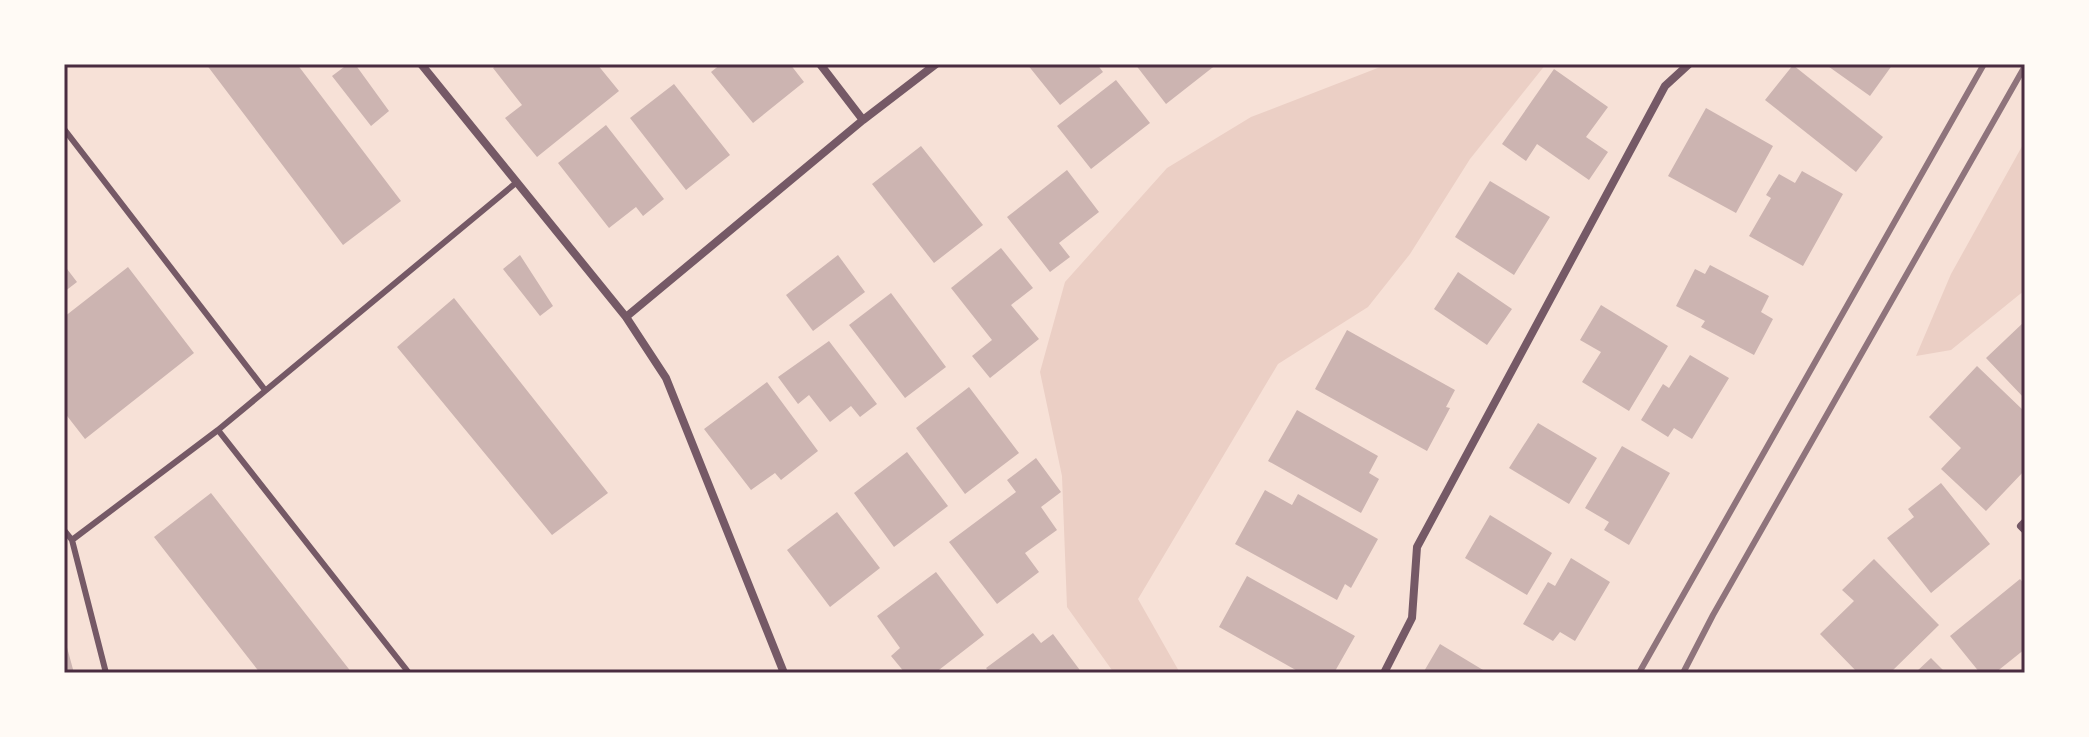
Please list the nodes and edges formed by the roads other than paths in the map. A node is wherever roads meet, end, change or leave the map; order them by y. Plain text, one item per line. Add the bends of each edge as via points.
1 (421, 64) edge
2 (820, 64) edge
3 (936, 64) edge
4 (1689, 64) edge
5 (863, 120) junction
6 (64, 129) edge
7 (517, 182) junction
8 (626, 317) junction
9 (265, 390) junction
10 (218, 430) junction
11 (2025, 522) edge
12 (64, 530) edge
13 (2025, 530) edge
14 (72, 540) junction
15 (106, 673) edge
16 (409, 673) edge
17 (784, 673) edge
18 (1384, 673) edge

1 - 7 street
2 - 5 street
3 - 5 street
4 - 18 street via 1665,86 1417,547 1412,618
5 - 8 street
6 - 9 lane
7 - 8 street
7 - 9 lane
8 - 17 street via 666,378
9 - 10 lane
10 - 14 lane
10 - 16 lane
11 - 13 street
12 - 14 lane
14 - 15 lane

